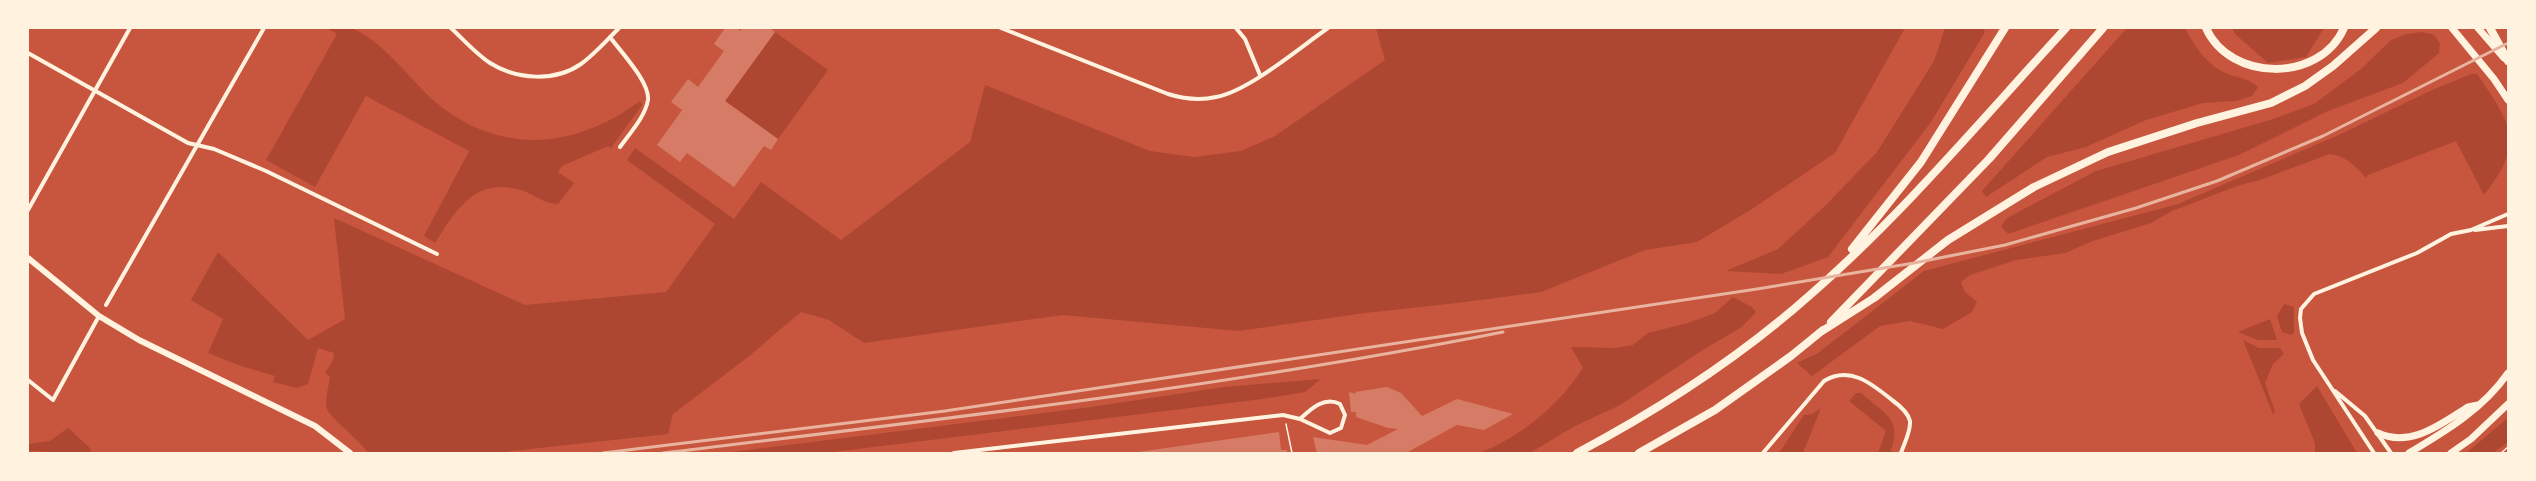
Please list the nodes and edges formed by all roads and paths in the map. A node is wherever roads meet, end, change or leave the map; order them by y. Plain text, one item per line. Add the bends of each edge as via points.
1 (130, 28) edge
2 (264, 28) edge
3 (451, 28) edge
4 (619, 28) edge
5 (1001, 28) edge
6 (1236, 28) edge
7 (1328, 28) edge
8 (2005, 28) edge
9 (2066, 28) edge
10 (2103, 28) edge
11 (2206, 28) edge
12 (2344, 28) edge
13 (2376, 28) edge
14 (2452, 28) edge
15 (2478, 28) edge
16 (2490, 28) edge
17 (610, 37) junction
18 (28, 53) edge
19 (2508, 62) edge
20 (1260, 75) junction
21 (94, 90) junction
22 (2508, 100) edge
23 (195, 145) junction
24 (620, 147) dead end
25 (28, 210) edge
26 (2508, 214) edge
27 (2508, 226) edge
28 (2471, 230) junction
29 (437, 254) dead end
30 (28, 258) edge
31 (1811, 295) junction
32 (106, 305) dead end
33 (99, 316) junction
34 (1820, 333) junction
35 (2508, 373) edge
36 (28, 380) edge
37 (2331, 388) junction
38 (2481, 404) junction
39 (2508, 404) edge
40 (1300, 419) junction
41 (1286, 424) dead end
42 (2378, 433) junction
43 (2508, 447) edge
44 (350, 453) edge
45 (954, 453) edge
46 (1292, 453) edge
47 (1577, 453) edge
48 (1639, 453) edge
49 (1763, 453) edge
50 (1901, 453) edge
51 (2374, 453) edge
52 (2391, 453) edge
53 (2409, 453) edge
54 (2451, 453) edge
55 (2501, 453) edge

1 - 21 street
2 - 23 street
3 - 17 street via 491,64 512,73 533,77 571,70
4 - 17 street
5 - 20 street via 1180,98 1194,100 1218,97 1236,90
6 - 20 street via 1245,39
7 - 20 street
8 - 31 highway via 1921,162 1876,221
9 - 31 highway via 1914,196
10 - 34 highway via 1989,159
11 - 12 highway via 2223,52 2241,62 2282,70 2300,66 2321,55 2340,37
13 - 34 highway via 2333,66 2305,86 2271,103 2127,145 2034,187 1948,240 1874,298
14 - 22 main road
15 - 19 main road
16 - 19 highway
17 - 24 street via 640,78 648,99 643,114
18 - 21 street
21 - 23 street
21 - 25 street
23 - 29 street via 214,149 266,171
23 - 32 street
26 - 28 street
27 - 28 street
28 - 37 street via 2451,234 2417,253 2314,294 2307,300 2300,318 2302,334 2313,360
30 - 33 main road
31 - 47 highway via 1704,377 1640,418
33 - 36 street via 53,400
33 - 44 main road via 139,340 315,426
34 - 48 highway via 1715,410
35 - 38 main road
37 - 42 street via 2350,402
37 - 51 street
38 - 42 main road via 2468,407 2428,430 2408,438 2391,439
38 - 53 main road via 2440,435
39 - 54 main road via 2472,439
40 - 40 street via 1314,407 1328,401 1340,404 1346,415 1341,428 1330,433
40 - 45 street via 1283,416
41 - 46 path
42 - 52 street
43 - 55 path
49 - 50 street via 1824,381 1834,375 1844,375 1858,377 1872,384 1908,415 1909,426

